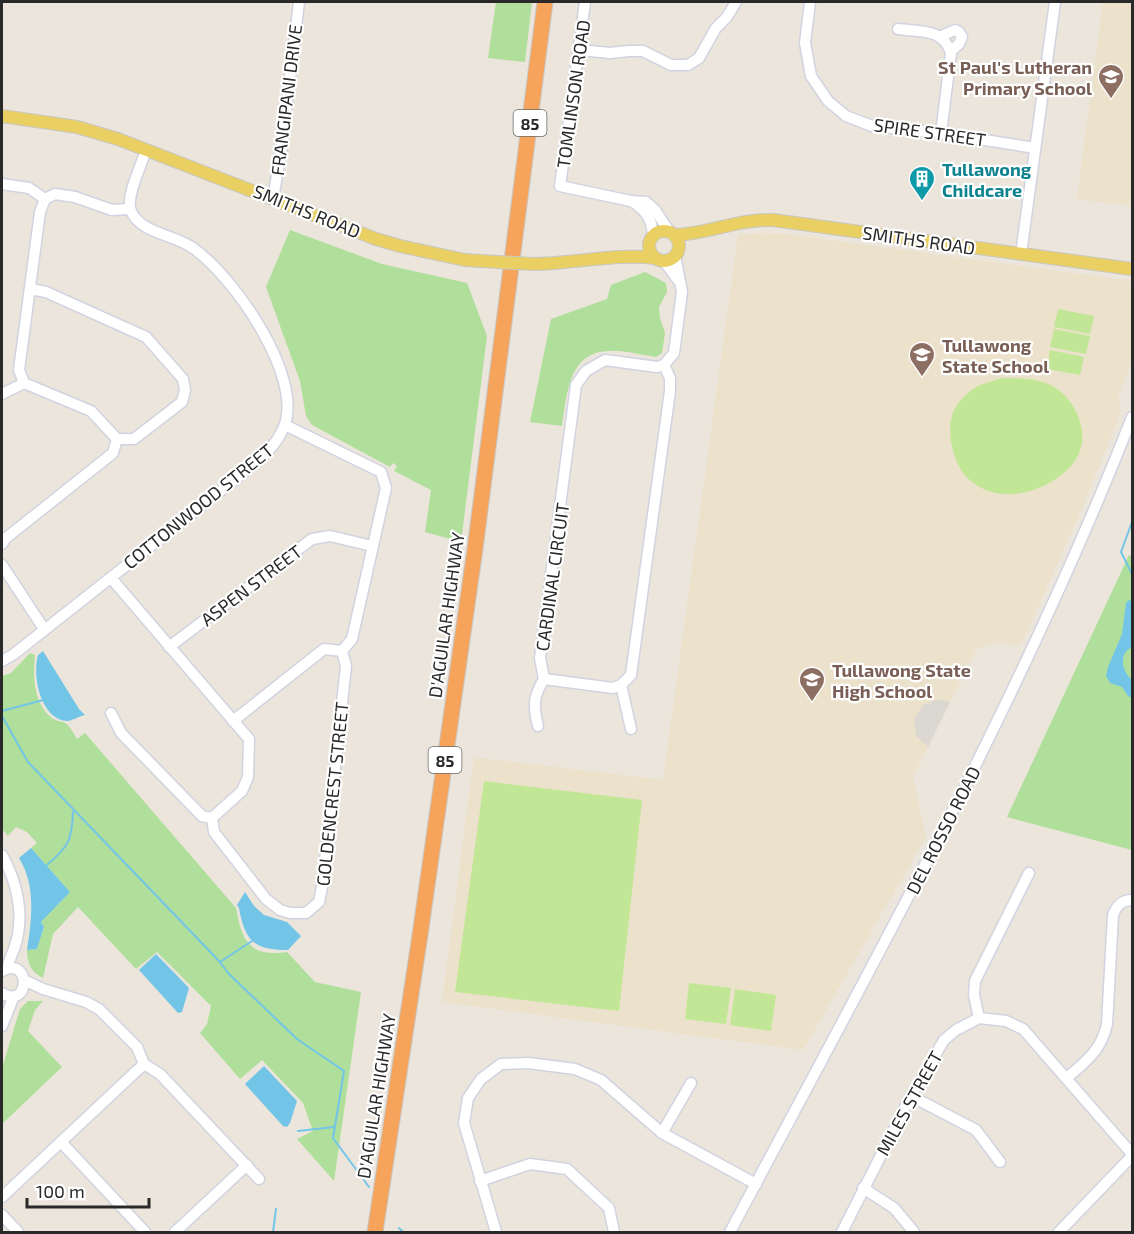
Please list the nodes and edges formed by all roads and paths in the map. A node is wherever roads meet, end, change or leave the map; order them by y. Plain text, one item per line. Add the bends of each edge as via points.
1 (299, 2) edge
2 (545, 2) edge
3 (585, 2) edge
4 (736, 2) edge
5 (810, 2) edge
6 (1055, 2) edge
7 (898, 29) dead end
8 (580, 50) junction
9 (2, 116) edge
10 (941, 133) junction
11 (1035, 148) junction
12 (146, 150) junction
13 (2, 184) edge
14 (273, 198) junction
15 (45, 200) junction
16 (631, 201) junction
17 (129, 208) junction
18 (706, 231) junction
19 (673, 235) junction
20 (652, 238) junction
21 (1021, 254) junction
22 (619, 256) junction
23 (668, 257) junction
24 (1132, 269) edge
25 (30, 289) junction
26 (664, 365) junction
27 (24, 382) junction
28 (2, 394) edge
29 (1132, 417) edge
30 (285, 425) junction
31 (117, 439) junction
32 (2, 544) edge
33 (372, 546) junction
34 (2, 565) edge
35 (111, 578) junction
36 (44, 629) junction
37 (169, 647) junction
38 (342, 651) junction
39 (2, 661) edge
40 (544, 679) junction
41 (621, 686) junction
42 (111, 713) dead end
43 (233, 721) junction
44 (538, 726) dead end
45 (631, 729) dead end
46 (212, 819) junction
47 (2, 855) edge
48 (1029, 873) dead end
49 (1132, 900) edge
50 (9, 986) edge
51 (979, 1018) junction
52 (2, 1023) edge
53 (144, 1064) junction
54 (1067, 1078) junction
55 (691, 1083) dead end
56 (911, 1096) junction
57 (662, 1132) junction
58 (61, 1142) junction
59 (1132, 1155) edge
60 (1000, 1162) dead end
61 (247, 1166) junction
62 (259, 1179) dead end
63 (480, 1181) junction
64 (756, 1184) junction
65 (863, 1188) junction
66 (2, 1197) edge
67 (2, 1215) edge
68 (18, 1233) edge
69 (146, 1233) edge
70 (175, 1233) edge
71 (375, 1233) edge
72 (496, 1233) edge
73 (615, 1233) edge
74 (730, 1233) edge
75 (842, 1233) edge
76 (914, 1233) edge
77 (1059, 1233) edge

1 - 14 street, FRANGIPANI DRIVE
2 - 71 highway, D'AGUILAR HIGHWAY / 85 via 476,549
3 - 8 street, TOMLINSON ROAD
4 - 8 street via 699,58 688,65 671,64 643,51
5 - 10 street, SPIRE STREET via 806,54 811,76 828,101 846,116 872,126
6 - 11 street
7 - 10 street via 941,36 951,51
8 - 16 street, TOMLINSON ROAD via 560,186
9 - 12 main road, SMITHS ROAD via 77,127
10 - 11 street, SPIRE STREET
11 - 21 street
12 - 14 main road, SMITHS ROAD
12 - 17 street
13 - 15 street via 29,188
14 - 22 main road, SMITHS ROAD, bridge via 384,241 465,260 533,264
15 - 17 street via 55,194 112,210
15 - 25 street
16 - 19 street, TOMLINSON ROAD via 650,205
16 - 20 street via 646,211
17 - 30 street, COTTONWOOD STREET via 146,227 190,246 210,261 242,300 263,331 286,387
18 - 19 main road, SMITHS ROAD
18 - 21 main road, SMITHS ROAD via 741,221 773,220
18 - 23 main road, SMITHS ROAD
19 - 20 main road via 662,231
19 - 23 main road via 678,243
20 - 22 main road, SMITHS ROAD
20 - 23 main road via 649,250
21 - 24 main road, SMITHS ROAD
22 - 23 main road, SMITHS ROAD
23 - 26 street via 680,282 681,300 674,353
25 - 27 street via 19,370
25 - 31 street via 46,292 146,337 183,379 182,402 134,439
26 - 40 street, CARDINAL CIRCUIT via 605,360 586,371 576,385 540,658
26 - 41 street via 670,378 668,403 631,675
27 - 28 street
27 - 31 street via 91,411
29 - 64 street, DEL ROSSO ROAD via 1096,508 977,763
30 - 33 street via 381,472 386,488
30 - 35 street, COTTONWOOD STREET via 274,446
31 - 32 street via 113,453
33 - 37 street, ASPEN STREET via 330,536 312,538
33 - 38 street via 352,639
34 - 36 street
35 - 36 street, COTTONWOOD STREET
35 - 37 street
36 - 39 street, COTTONWOOD STREET
37 - 43 street
38 - 43 street via 324,649
38 - 46 street, GOLDENCREST STREET via 346,666 319,903 306,913 290,913 272,905 213,832
40 - 41 street, CARDINAL CIRCUIT
40 - 44 street via 534,709
41 - 45 street
42 - 46 street via 121,733 202,816
43 - 46 street via 249,739 248,777 242,791
47 - 50 street via 17,892 19,917 15,947 8,961
48 - 51 street via 975,981
49 - 54 street via 1124,900 1113,915 1103,1039 1093,1055
50 - 52 street
50 - 53 street via 43,989 99,1009 137,1047
51 - 54 street via 1006,1021 1023,1029
51 - 56 street, MILES STREET via 944,1040
53 - 58 street
53 - 61 street via 160,1074
54 - 59 street
55 - 57 street
56 - 60 street via 976,1130
56 - 65 street, MILES STREET
57 - 63 street via 601,1080 576,1069 501,1064 480,1079 468,1098 464,1123
57 - 64 street
58 - 66 street
58 - 69 street
59 - 77 street
61 - 62 street
61 - 70 street
63 - 72 street
63 - 73 street via 530,1164 567,1169 609,1208
64 - 74 street, DEL ROSSO ROAD
65 - 75 street, MILES STREET
65 - 76 street via 894,1208
67 - 68 street

